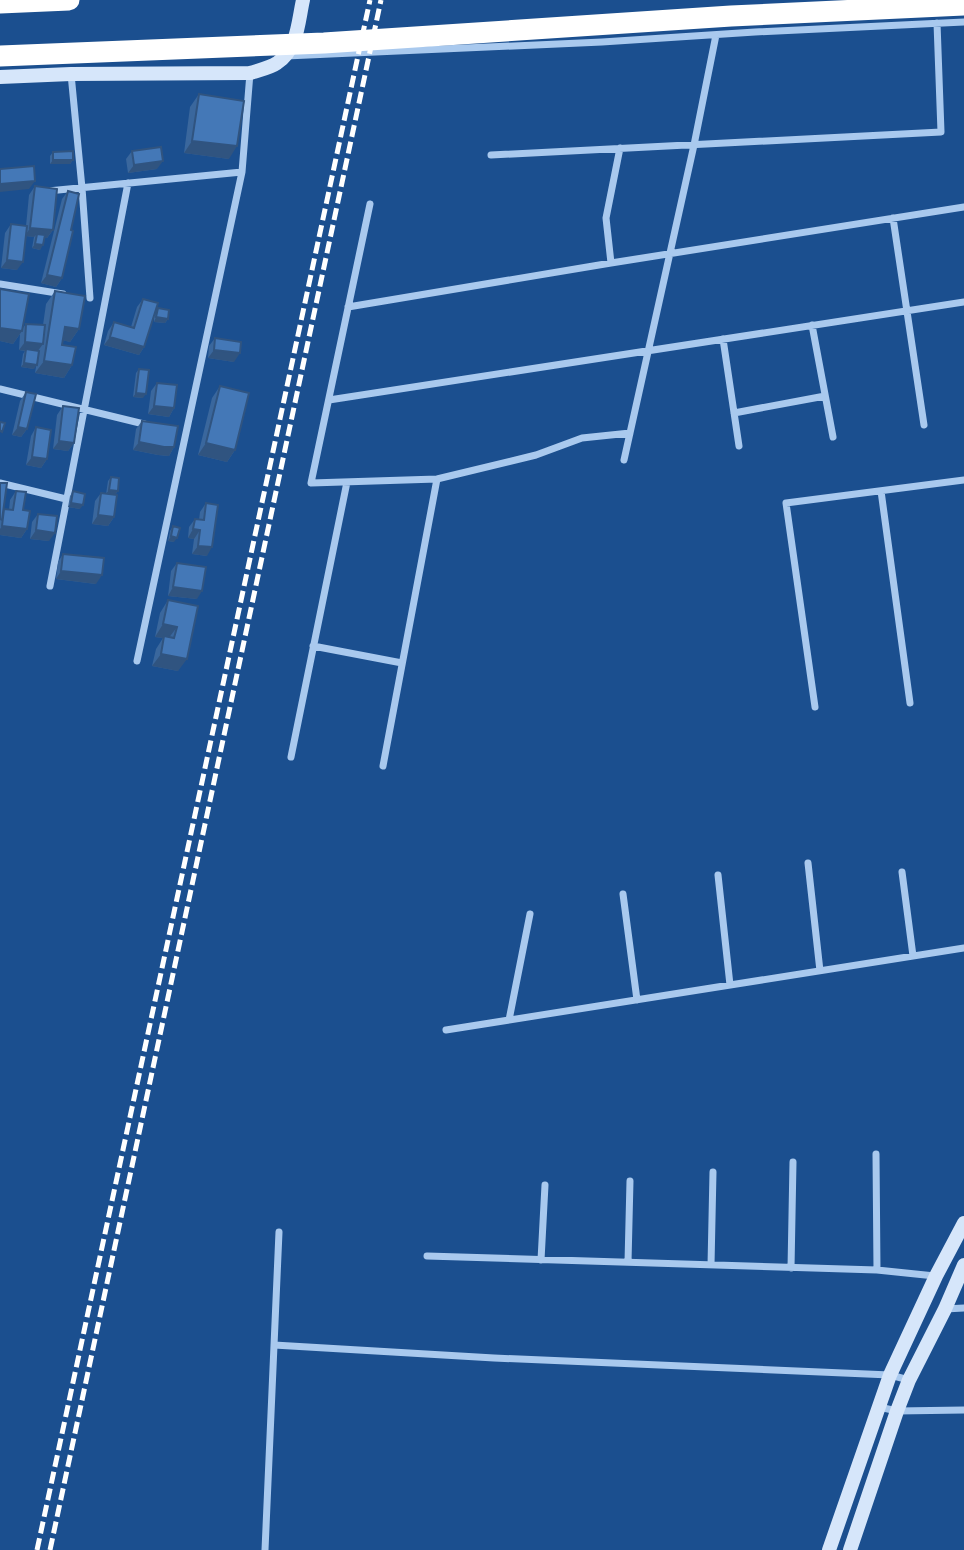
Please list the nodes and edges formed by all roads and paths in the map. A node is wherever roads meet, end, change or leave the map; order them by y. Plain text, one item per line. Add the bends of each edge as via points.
1 (69, 0) edge
2 (303, 0) edge
3 (0, 3) edge
4 (964, 5) edge
5 (964, 22) edge
6 (937, 23) junction
7 (716, 35) junction
8 (0, 56) edge
9 (285, 56) junction
10 (250, 73) junction
11 (71, 74) junction
12 (0, 77) edge
13 (694, 145) junction
14 (620, 148) junction
15 (491, 155) dead end
16 (242, 172) junction
17 (128, 183) junction
18 (82, 188) junction
19 (42, 191) edge
20 (370, 204) dead end
21 (964, 207) edge
22 (893, 218) junction
23 (670, 254) junction
24 (611, 263) junction
25 (0, 284) edge
26 (90, 298) junction
27 (105, 300) junction
28 (964, 302) edge
29 (348, 307) junction
30 (907, 311) junction
31 (812, 325) junction
32 (723, 339) junction
33 (648, 350) junction
34 (0, 389) edge
35 (825, 396) junction
36 (329, 400) junction
37 (84, 409) junction
38 (734, 413) junction
39 (924, 425) dead end
40 (160, 428) edge
41 (173, 431) edge
42 (630, 433) junction
43 (186, 435) junction
44 (833, 436) dead end
45 (739, 446) dead end
46 (624, 460) dead end
47 (437, 479) junction
48 (964, 480) edge
49 (347, 482) junction
50 (0, 483) edge
51 (881, 491) junction
52 (66, 499) junction
53 (50, 586) dead end
54 (313, 646) junction
55 (137, 661) dead end
56 (402, 663) junction
57 (910, 703) dead end
58 (815, 707) dead end
59 (291, 757) dead end
60 (383, 766) dead end
61 (807, 863) dead end
62 (902, 872) dead end
63 (718, 875) dead end
64 (624, 894) dead end
65 (530, 914) dead end
66 (964, 948) edge
67 (913, 956) junction
68 (820, 971) junction
69 (730, 985) junction
70 (637, 1000) junction
71 (509, 1020) junction
72 (446, 1030) dead end
73 (876, 1154) dead end
74 (793, 1162) dead end
75 (713, 1172) dead end
76 (630, 1181) dead end
77 (545, 1185) dead end
78 (964, 1223) edge
79 (279, 1232) dead end
80 (426, 1256) dead end
81 (541, 1260) junction
82 (628, 1262) junction
83 (711, 1265) junction
84 (964, 1265) edge
85 (791, 1268) junction
86 (877, 1270) junction
87 (936, 1276) junction
88 (964, 1308) edge
89 (945, 1309) junction
90 (274, 1345) junction
91 (890, 1375) junction
92 (909, 1380) junction
93 (879, 1407) junction
94 (964, 1410) edge
95 (897, 1411) junction
96 (265, 1550) edge
97 (829, 1550) edge
98 (850, 1550) edge

1 - 3 highway
2 - 9 street via 293,44
4 - 8 highway, bridge via 324,43
5 - 6 street
6 - 7 street
6 - 13 street via 941,132
7 - 9 street
7 - 13 street
9 - 10 street
10 - 11 street
10 - 16 street
11 - 12 street
11 - 18 street
13 - 14 street
13 - 23 street
14 - 15 street
14 - 24 street via 606,218
16 - 17 street
16 - 43 street
17 - 18 street
17 - 27 street
18 - 19 street
18 - 26 street
20 - 29 street
21 - 22 street
22 - 23 street
22 - 30 street
23 - 24 street
23 - 33 street
24 - 29 street
25 - 26 street
26 - 27 street
27 - 37 street
28 - 30 street
29 - 36 street
30 - 31 street
30 - 39 street
31 - 32 street
31 - 35 street
32 - 33 street
32 - 38 street
33 - 36 street
33 - 42 street
34 - 37 street
35 - 38 street
35 - 44 street
36 - 49 street via 311,483
37 - 40 street
37 - 52 street
38 - 45 street
41 - 43 street
42 - 46 street
42 - 47 street via 582,438 536,455
43 - 55 street
47 - 49 street
47 - 56 street
48 - 51 street
49 - 54 street
50 - 52 street
51 - 57 street
51 - 58 street via 786,503
52 - 53 street
54 - 56 street
54 - 59 street
56 - 60 street
61 - 68 street
62 - 67 street
63 - 69 street
64 - 70 street
65 - 71 street
66 - 67 street
67 - 68 street
68 - 69 street
69 - 70 street
70 - 71 street
71 - 72 street
73 - 86 street
74 - 85 street
75 - 83 street
76 - 82 street
77 - 81 street
78 - 87 street
79 - 90 street
80 - 81 street
81 - 82 street
82 - 83 street
83 - 85 street
84 - 89 street
85 - 86 street
86 - 87 street
87 - 91 street
88 - 89 street
89 - 92 street
90 - 91 street
90 - 96 street
91 - 92 street
91 - 93 street
92 - 95 street
93 - 95 street
93 - 97 street
94 - 95 street
95 - 98 street

